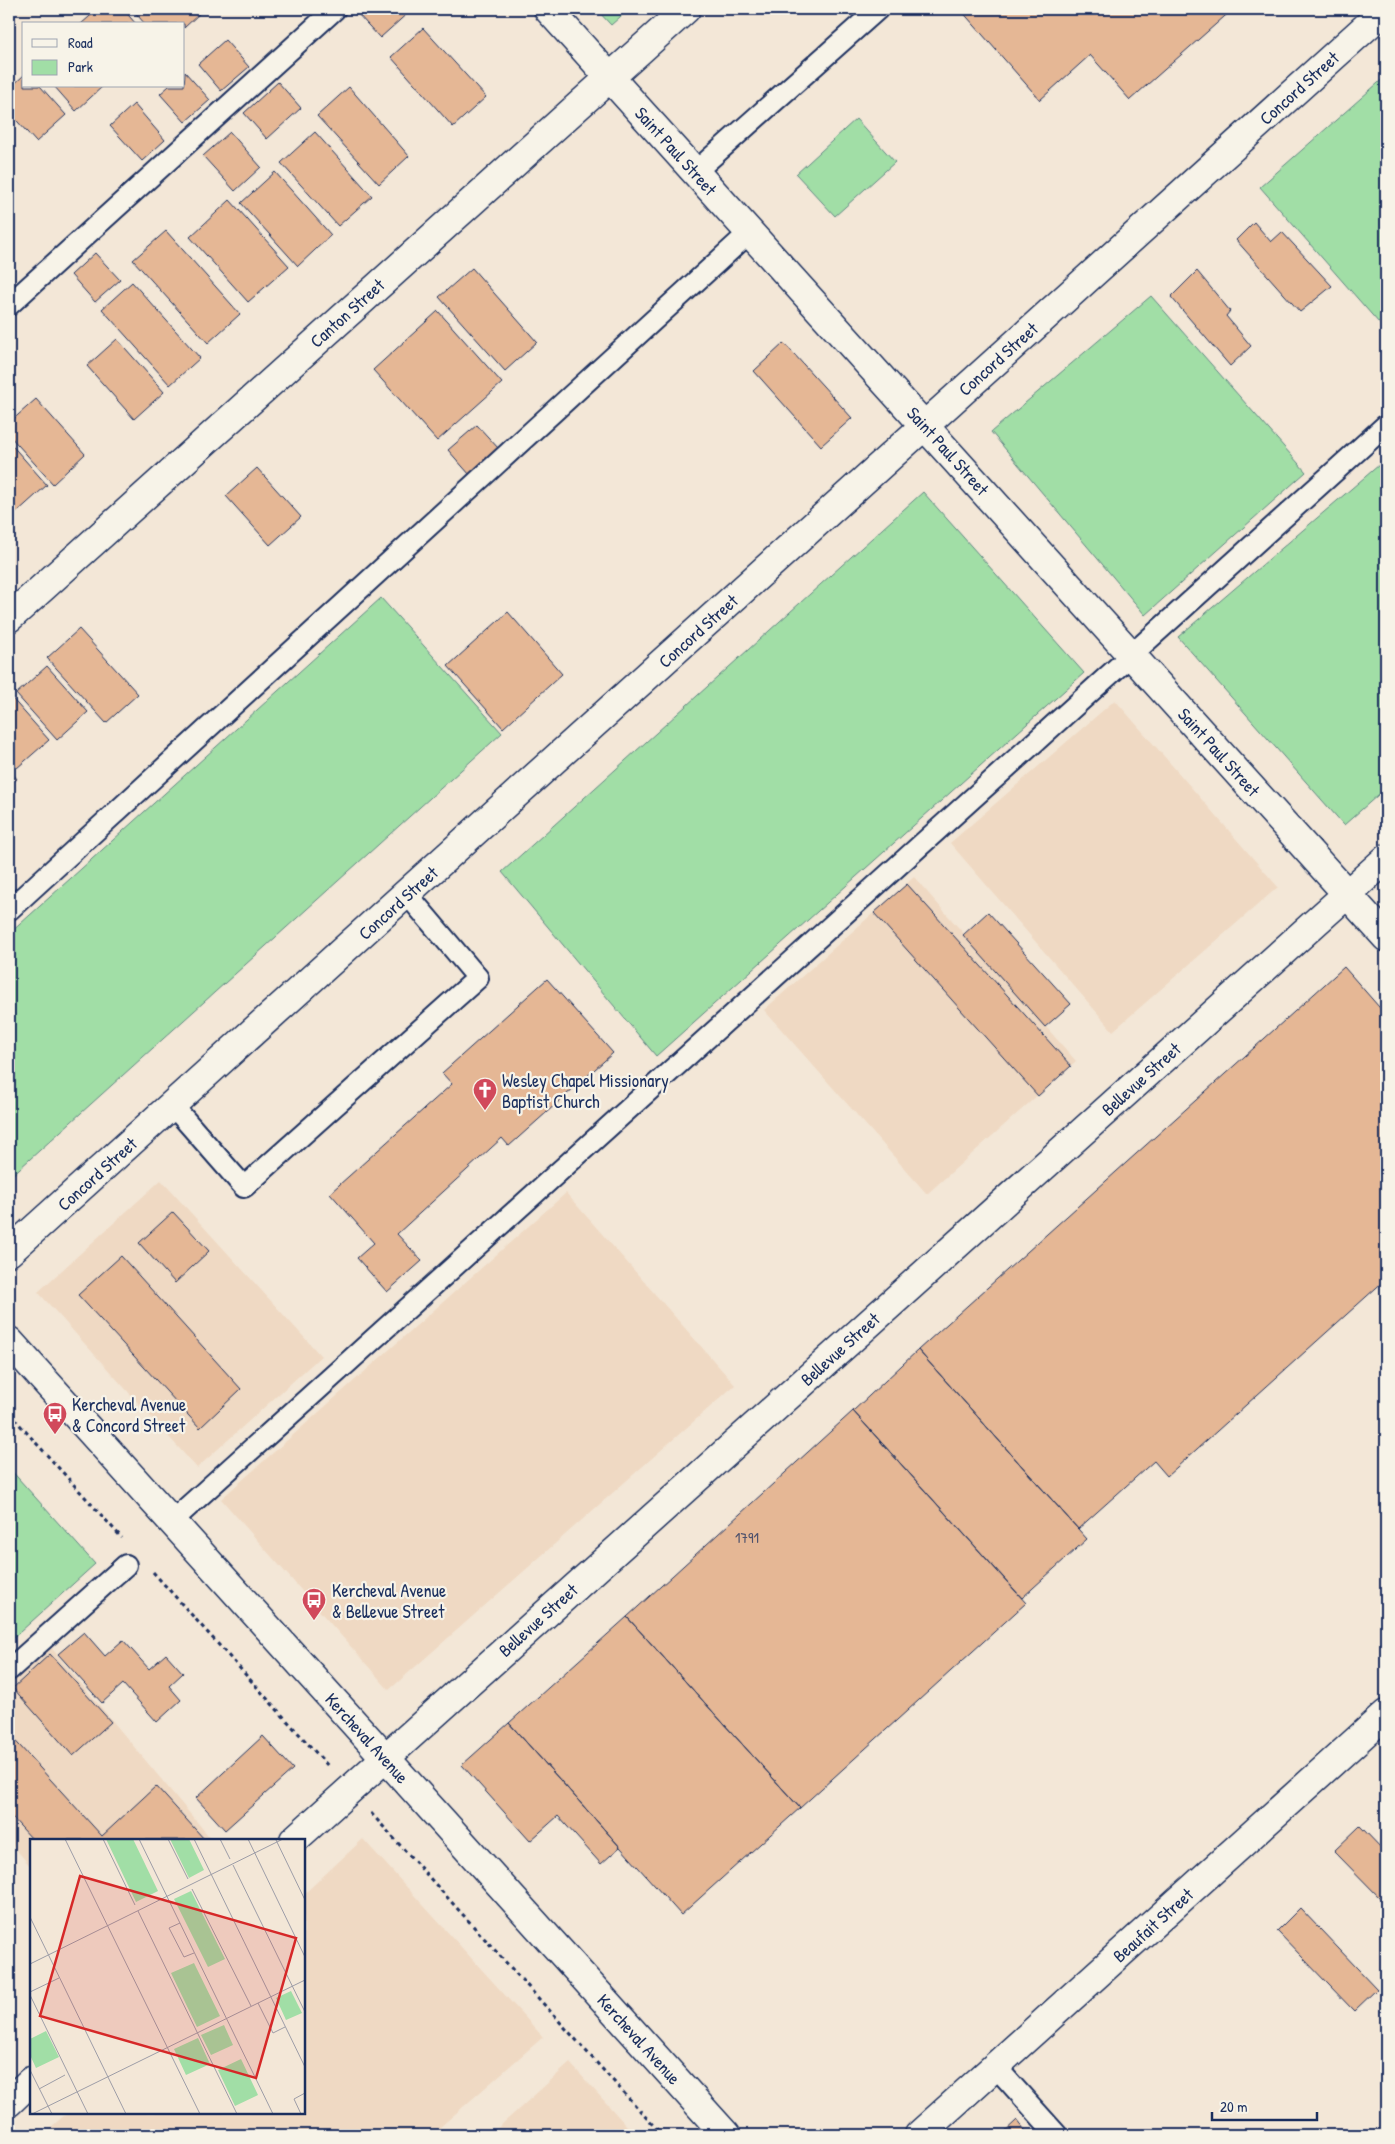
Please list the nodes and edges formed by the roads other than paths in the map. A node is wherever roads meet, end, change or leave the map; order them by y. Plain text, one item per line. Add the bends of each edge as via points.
1 (335, 9) edge
2 (548, 9) edge
3 (686, 9) edge
4 (878, 9) edge
5 (1386, 9) edge
6 (610, 77) junction
7 (695, 172) junction
8 (750, 232) junction
9 (9, 305) edge
10 (1386, 425) edge
11 (925, 426) junction
12 (9, 618) edge
13 (1132, 656) junction
14 (1386, 859) edge
15 (407, 894) junction
16 (1348, 894) junction
17 (9, 910) edge
18 (1386, 936) edge
19 (173, 1106) junction
20 (9, 1252) edge
21 (9, 1341) edge
22 (171, 1522) junction
23 (126, 1565) dead end
24 (9, 1670) edge
25 (1386, 1714) edge
26 (385, 1757) junction
27 (295, 1839) edge
28 (996, 2067) junction
29 (30, 2082) edge
30 (9, 2102) edge
31 (726, 2135) edge
32 (918, 2135) edge
33 (1057, 2135) edge

1 - 9 lane
2 - 6 street, Saint Paul Street
3 - 6 street, Canton Street
4 - 7 lane
5 - 11 street, Concord Street
6 - 7 street, Saint Paul Street
6 - 12 street, Canton Street
7 - 8 street, Saint Paul Street
8 - 11 street, Saint Paul Street
8 - 17 lane
10 - 13 lane
11 - 13 street, Saint Paul Street
11 - 15 street, Concord Street
13 - 16 street, Saint Paul Street
13 - 22 lane
14 - 16 street, Bellevue Street
15 - 19 street, Concord Street
15 - 19 lane via 478,978 244,1187
16 - 18 street, Saint Paul Street
16 - 26 street, Bellevue Street
19 - 20 street, Concord Street
21 - 22 street, Kercheval Avenue
22 - 26 street, Kercheval Avenue
23 - 24 lane
25 - 28 street, Beaufait Street
26 - 27 street, Bellevue Street
26 - 31 street, Kercheval Avenue
28 - 32 street, Beaufait Street
28 - 33 lane
29 - 30 street

